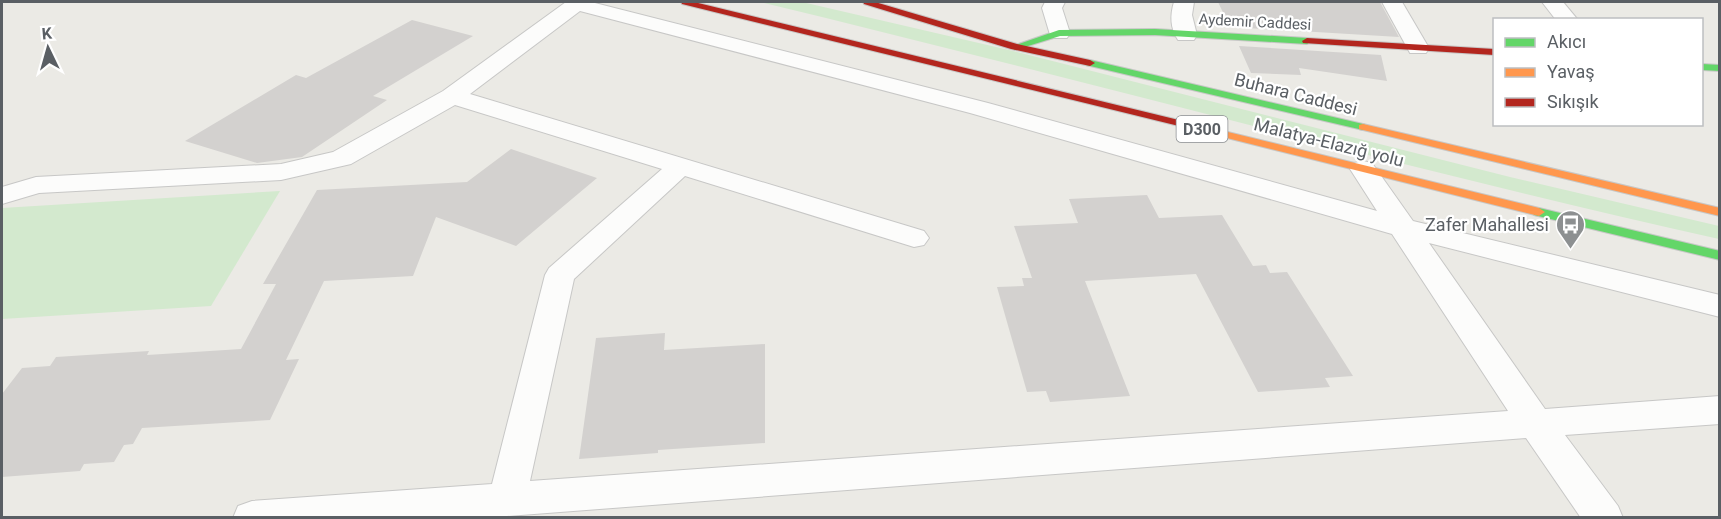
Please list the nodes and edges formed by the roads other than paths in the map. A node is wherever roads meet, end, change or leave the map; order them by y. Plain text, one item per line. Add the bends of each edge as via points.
1 (685, 2) edge
2 (867, 2) edge
3 (1055, 2) edge
4 (1184, 2) edge
5 (1392, 2) edge
6 (1552, 2) edge
7 (1566, 18) edge
8 (1059, 33) junction
9 (1186, 35) junction
10 (1015, 47) junction
11 (1418, 48) junction
12 (1493, 52) edge
13 (1703, 67) edge
14 (1719, 68) edge
15 (452, 96) junction
16 (682, 165) junction
17 (1363, 169) junction
18 (2, 196) edge
19 (1719, 212) edge
20 (1400, 227) junction
21 (914, 238) dead end
22 (1719, 256) edge
23 (1719, 306) edge
24 (1719, 410) edge
25 (1536, 424) junction
26 (507, 499) junction
27 (252, 518) edge
28 (1604, 518) edge

1 - 17 main road, Malatya-Elazığ yolu / D300
2 - 10 main road, Buhara Caddesi / D300
3 - 8 street via 1052,8
4 - 9 street via 1180,15
5 - 11 street
6 - 7 street
8 - 9 main road, Aydemir Caddesi
8 - 10 main road, Aydemir Caddesi
9 - 11 main road, Aydemir Caddesi
10 - 19 main road, Buhara Caddesi / D300
11 - 12 main road, Aydemir Caddesi
13 - 14 main road
15 - 16 street
15 - 18 street via 342,158 292,170 36,185
15 - 20 street via 576,4 979,108
16 - 21 street
16 - 26 street via 560,275
17 - 20 street
17 - 22 main road, Malatya-Elazığ yolu / D300
20 - 23 street
20 - 25 street
24 - 25 street
25 - 26 street
25 - 28 street
26 - 27 street

